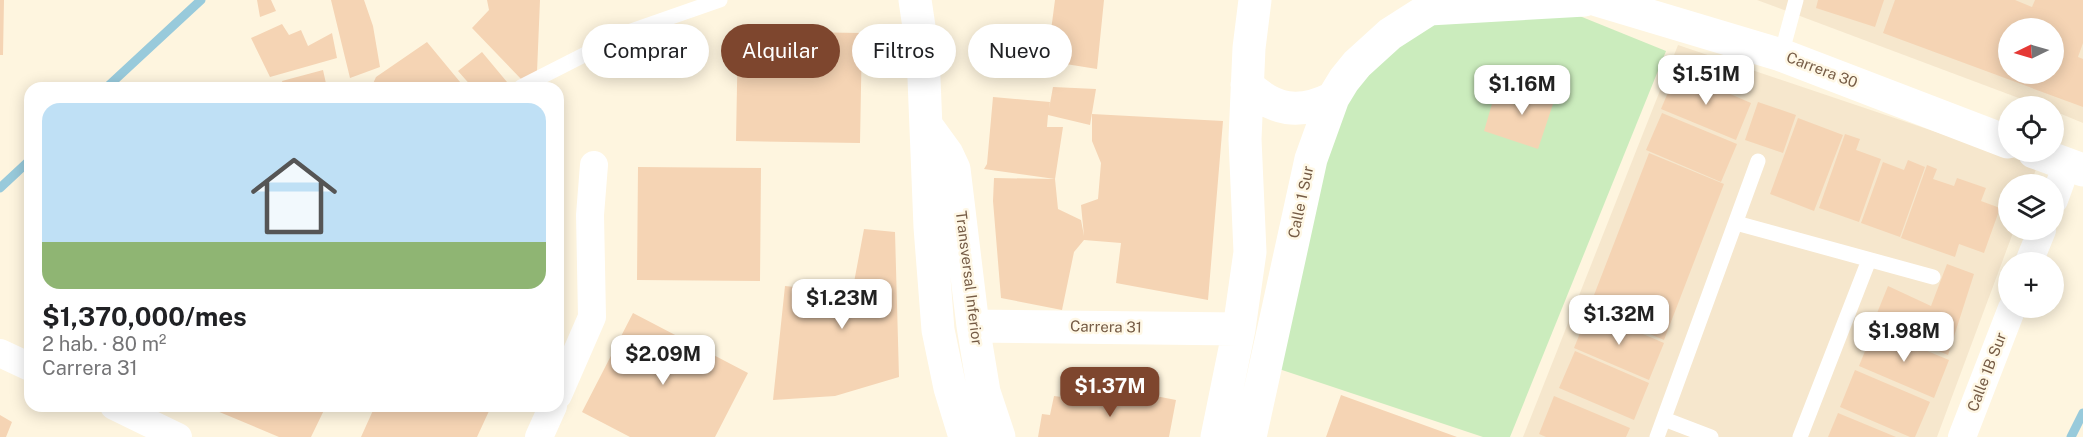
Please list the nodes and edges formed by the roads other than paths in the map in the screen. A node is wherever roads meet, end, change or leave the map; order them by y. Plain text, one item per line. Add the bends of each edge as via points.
1 (720, 0) edge
2 (915, 0) edge
3 (1255, 0) edge
4 (1585, 0) edge
5 (1596, 0) edge
6 (1796, 0) edge
7 (1432, 5) edge
8 (1632, 5) edge
9 (1781, 55) junction
10 (531, 82) edge
11 (1247, 85) junction
12 (1333, 98) junction
13 (926, 125) junction
14 (1998, 138) edge
15 (1758, 161) dead end
16 (594, 165) dead end
17 (2075, 167) edge
18 (2064, 184) edge
19 (1736, 223) junction
20 (1869, 260) junction
21 (1933, 277) dead end
22 (2008, 318) edge
23 (973, 326) junction
24 (1239, 329) junction
25 (0, 353) edge
26 (24, 364) edge
27 (564, 381) edge
28 (126, 412) edge
29 (550, 412) edge
30 (1664, 419) junction
31 (178, 437) edge
32 (539, 437) edge
33 (965, 437) edge
34 (999, 437) edge
35 (1217, 437) edge
36 (1250, 437) edge
37 (1657, 437) edge
38 (1711, 437) edge
39 (1800, 437) edge
40 (1962, 437) edge

1 - 10 lane via 631,31
2 - 13 street, Transversal Inferior via 923,54
3 - 11 street
4 - 7 street
5 - 8 street, Carrera 30
6 - 9 lane
7 - 12 street, Calle 1 Sur via 1372,49
8 - 9 street, Carrera 30
9 - 14 street, Carrera 30
11 - 12 street via 1272,104 1288,108 1318,105
11 - 24 street via 1250,252
12 - 36 street, Calle 1 Sur via 1311,159
13 - 23 street, Transversal Inferior via 954,169
13 - 33 street, Transversal Inferior via 938,330
15 - 19 lane
16 - 27 street via 590,215 592,317
17 - 18 street
19 - 20 lane
19 - 30 lane
20 - 21 lane
20 - 39 lane
22 - 40 street, Calle 1B Sur
23 - 24 street, Carrera 31
23 - 34 street, Transversal Inferior via 984,392
24 - 35 street
25 - 26 street
28 - 31 street
29 - 32 street
30 - 37 lane
30 - 38 lane

